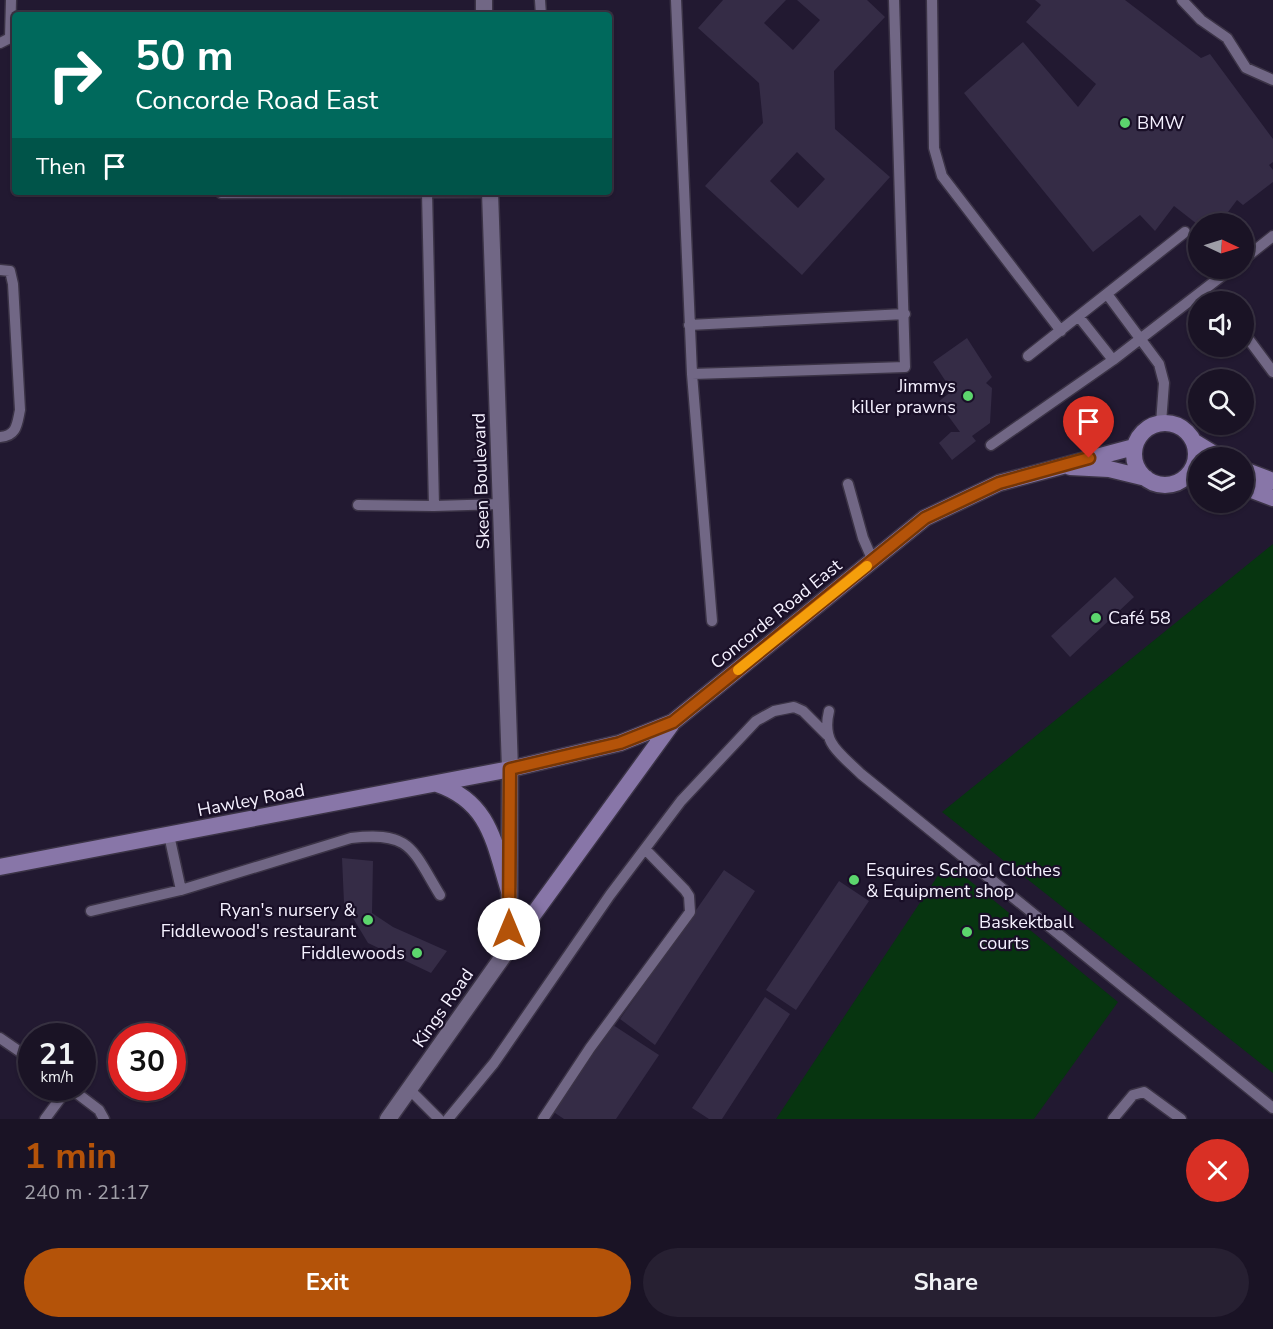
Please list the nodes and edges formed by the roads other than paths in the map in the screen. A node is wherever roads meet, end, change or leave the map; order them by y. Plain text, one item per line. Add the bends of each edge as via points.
1 (11, 0) edge
2 (676, 0) edge
3 (894, 0) edge
4 (932, 0) edge
5 (1182, 0) edge
6 (0, 43) edge
7 (1273, 80) edge
8 (427, 195) edge
9 (490, 195) edge
10 (1185, 232) dead end
11 (1273, 237) edge
12 (1254, 251) edge
13 (0, 270) edge
14 (1218, 279) edge
15 (1107, 294) junction
16 (905, 314) junction
17 (1079, 317) junction
18 (689, 325) junction
19 (1061, 331) junction
20 (1141, 339) junction
21 (1254, 346) edge
22 (1028, 356) dead end
23 (1113, 360) junction
24 (1273, 372) edge
25 (692, 375) junction
26 (1161, 423) junction
27 (0, 437) edge
28 (1193, 441) junction
29 (991, 446) dead end
30 (1134, 447) junction
31 (1194, 447) edge
32 (1203, 447) edge
33 (1057, 466) junction
34 (1254, 474) edge
35 (1146, 478) junction
36 (1188, 481) edge
37 (1273, 481) edge
38 (848, 484) dead end
39 (1254, 491) edge
40 (1273, 498) edge
41 (358, 504) dead end
42 (501, 504) junction
43 (434, 506) junction
44 (873, 561) junction
45 (711, 621) dead end
46 (829, 711) dead end
47 (673, 722) junction
48 (827, 735) junction
49 (510, 769) junction
50 (436, 784) junction
51 (169, 835) junction
52 (645, 849) junction
53 (0, 867) edge
54 (181, 890) junction
55 (509, 891) junction
56 (440, 895) dead end
57 (91, 911) dead end
58 (509, 948) junction
59 (0, 1038) edge
60 (18, 1050) edge
61 (409, 1089) junction
62 (59, 1101) edge
63 (87, 1101) edge
64 (1273, 1108) edge
65 (45, 1119) edge
66 (104, 1119) edge
67 (388, 1119) edge
68 (438, 1119) edge
69 (448, 1119) edge
70 (543, 1119) edge
71 (1113, 1119) edge
72 (1181, 1119) edge

1 - 6 lane via 10,38
2 - 18 lane
3 - 16 lane
4 - 19 lane via 937,165
5 - 7 lane via 1201,20 1227,38 1246,68
8 - 43 lane
9 - 42 street, Skeen Boulevard
10 - 15 lane
11 - 12 lane
13 - 27 lane via 10,272 13,284 20,410 16,430 8,437
14 - 20 lane
15 - 17 lane
15 - 20 lane
16 - 18 lane
16 - 25 lane via 905,367
17 - 19 lane
17 - 23 lane
18 - 25 lane
19 - 22 lane
20 - 23 lane
20 - 26 lane via 1159,364 1164,383
21 - 24 lane
23 - 29 lane
25 - 45 lane
26 - 28 main road via 1180,426
26 - 30 main road via 1143,432
28 - 31 main road
28 - 32 main road
30 - 33 main road, Concorde Road East
30 - 35 main road via 1135,460
33 - 35 main road, Concorde Road East via 1109,469
33 - 44 main road, Concorde Road East via 999,483 925,518
34 - 37 main road
35 - 36 main road via 1163,485
38 - 44 lane
39 - 40 main road
41 - 43 lane
42 - 43 lane
42 - 49 street, Skeen Boulevard
44 - 47 main road, Concorde Road East
46 - 48 lane
47 - 49 main road, Concorde Road East via 620,743
47 - 58 main road
48 - 52 lane via 794,707 774,711 756,721 681,801
48 - 64 lane via 861,774 916,820
49 - 50 main road, Hawley Road
49 - 55 street
50 - 51 main road, Hawley Road
50 - 55 main road via 456,791 479,811 492,836
51 - 53 main road, Hawley Road
51 - 54 lane
52 - 69 lane via 535,1007
52 - 70 lane via 685,890 690,912
54 - 56 lane via 351,838 386,836 412,849
54 - 57 lane
55 - 58 street
58 - 61 street, Kings Road
59 - 60 lane
61 - 67 street, Kings Road
61 - 68 lane
62 - 65 lane
63 - 66 lane
71 - 72 lane via 1133,1095 1144,1092

